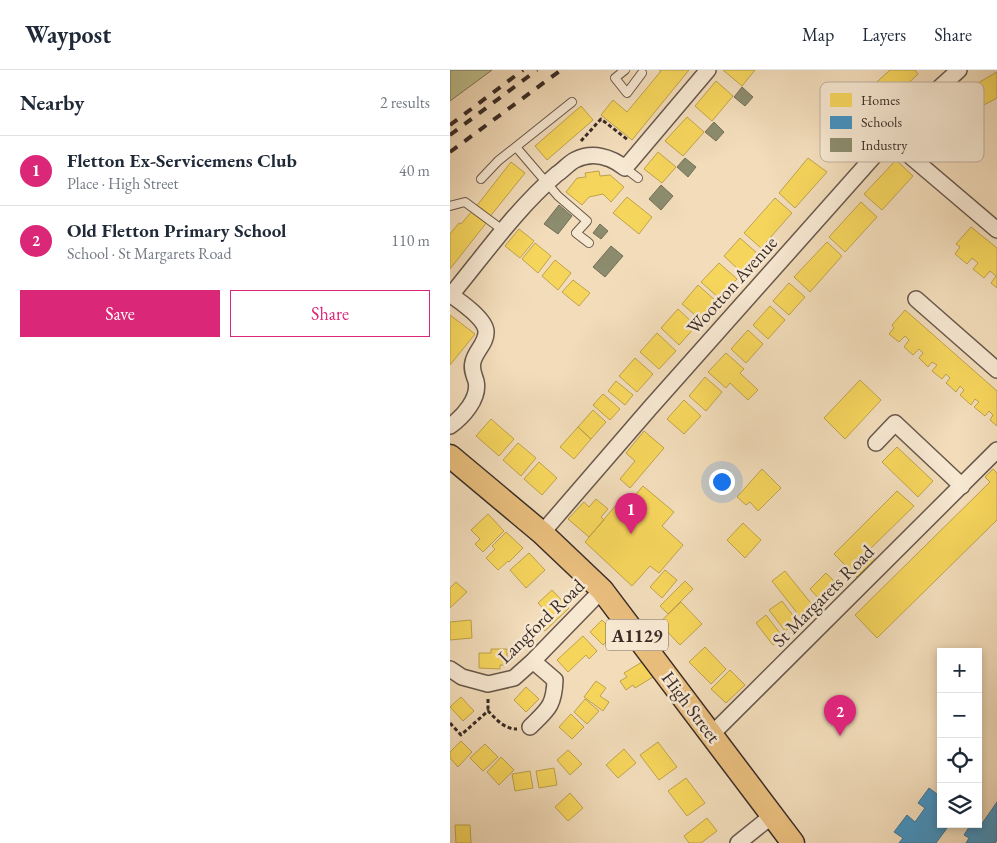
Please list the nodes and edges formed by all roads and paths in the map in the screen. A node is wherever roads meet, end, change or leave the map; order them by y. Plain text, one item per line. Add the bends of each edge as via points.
1 (625, 70) edge
2 (708, 70) edge
3 (959, 70) edge
4 (642, 73) dead end
5 (946, 82) edge
6 (572, 102) dead end
7 (516, 147) junction
8 (869, 162) edge
9 (917, 162) edge
10 (625, 168) junction
11 (638, 178) dead end
12 (481, 179) dead end
13 (547, 183) junction
14 (450, 206) edge
15 (997, 230) edge
16 (504, 231) junction
17 (589, 243) dead end
18 (452, 299) edge
19 (916, 299) dead end
20 (997, 370) edge
21 (450, 426) edge
22 (876, 443) dead end
23 (997, 450) edge
24 (450, 456) edge
25 (962, 486) junction
26 (542, 533) junction
27 (602, 590) junction
28 (534, 660) junction
29 (450, 669) edge
30 (450, 723) edge
31 (530, 727) joint
32 (712, 734) junction
33 (773, 815) junction
34 (738, 843) edge
35 (794, 843) edge

1 - 4 lane via 615,78 627,93
2 - 10 street
3 - 5 street, Wootton Avenue
6 - 7 lane
7 - 12 lane
7 - 13 lane
8 - 26 street, Wootton Avenue
9 - 15 street
10 - 11 lane
10 - 13 street via 614,159 588,157 575,160
13 - 16 street
13 - 17 lane via 587,221 576,233
14 - 16 lane via 465,202
16 - 18 street
18 - 21 street via 483,322 486,330 485,340 472,362 476,392 472,402
19 - 20 street
22 - 25 street via 894,423
23 - 25 street, St Margarets Road
24 - 26 main road, High Street / A1129
25 - 32 street, St Margarets Road
26 - 27 main road, High Street / A1129
27 - 28 street, Langford Road
27 - 32 main road, High Street / A1129
28 - 29 street, Langford Road via 514,678 488,684 462,677
28 - 31 street via 555,680 555,696
30 - 31 path via 461,735 488,711 510,729
32 - 33 main road, High Street / A1129
33 - 34 street
33 - 35 main road, High Street / A1129

